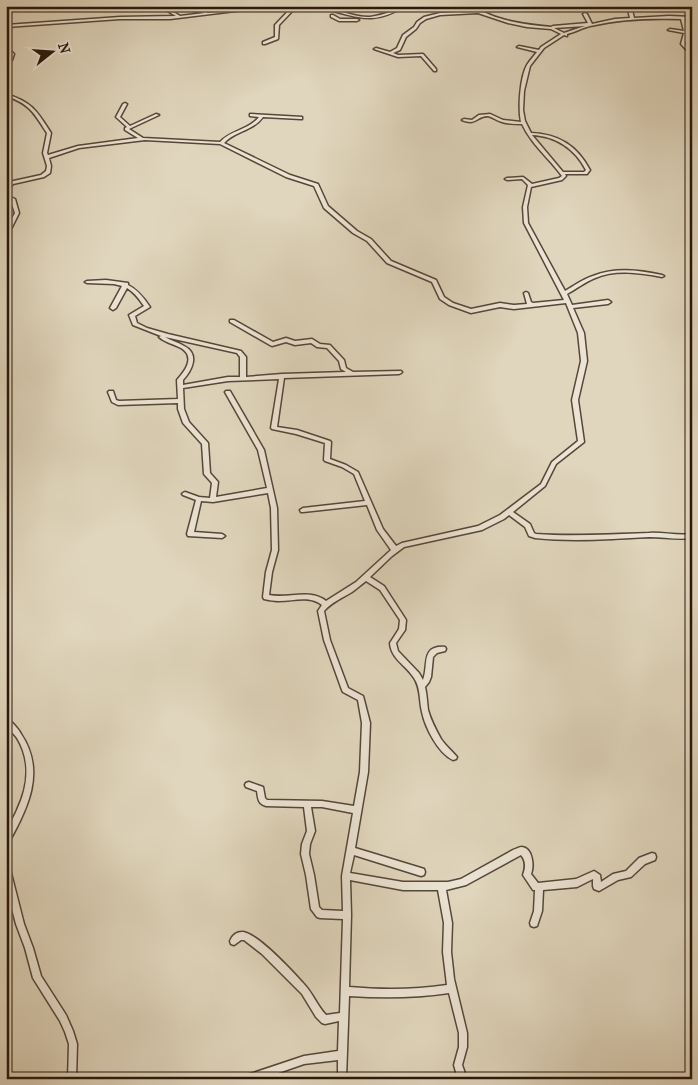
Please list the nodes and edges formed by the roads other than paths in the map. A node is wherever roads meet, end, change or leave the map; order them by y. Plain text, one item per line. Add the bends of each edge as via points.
1 (274, 6) edge
2 (295, 6) edge
3 (316, 6) edge
4 (402, 6) edge
5 (467, 6) edge
6 (632, 6) edge
7 (164, 8) dead end
8 (190, 9) dead end
9 (159, 10) dead end
10 (172, 11) junction
11 (478, 12) junction
12 (207, 13) junction
13 (585, 14) dead end
14 (332, 16) dead end
15 (180, 17) junction
16 (632, 18) junction
17 (683, 18) junction
18 (692, 18) edge
19 (364, 19) junction
20 (590, 24) junction
21 (6, 26) edge
22 (552, 27) junction
23 (670, 30) dead end
24 (686, 32) junction
25 (566, 35) junction
26 (264, 43) dead end
27 (6, 47) edge
28 (519, 47) dead end
29 (376, 49) dead end
30 (538, 52) junction
31 (390, 53) junction
32 (692, 55) edge
33 (6, 63) edge
34 (435, 70) dead end
35 (6, 95) edge
36 (125, 104) dead end
37 (251, 114) dead end
38 (157, 115) dead end
39 (262, 116) junction
40 (301, 118) dead end
41 (464, 120) dead end
42 (523, 123) junction
43 (129, 127) junction
44 (530, 134) junction
45 (143, 140) junction
46 (221, 143) junction
47 (46, 157) junction
48 (562, 173) junction
49 (507, 179) dead end
50 (530, 185) junction
51 (6, 190) edge
52 (6, 196) edge
53 (6, 234) edge
54 (662, 276) dead end
55 (87, 282) dead end
56 (126, 284) junction
57 (564, 293) junction
58 (526, 294) dead end
59 (608, 302) dead end
60 (569, 304) junction
61 (531, 305) junction
62 (113, 308) dead end
63 (232, 321) dead end
64 (159, 334) junction
65 (398, 372) dead end
66 (353, 375) junction
67 (282, 376) junction
68 (243, 378) junction
69 (180, 388) junction
70 (111, 392) dead end
71 (228, 392) dead end
72 (180, 401) junction
73 (270, 490) junction
74 (185, 494) dead end
75 (199, 499) junction
76 (213, 500) junction
77 (369, 503) junction
78 (303, 510) dead end
79 (509, 512) junction
80 (222, 536) dead end
81 (692, 536) edge
82 (395, 550) junction
83 (366, 578) junction
84 (325, 604) junction
85 (443, 649) dead end
86 (421, 686) junction
87 (6, 721) edge
88 (453, 757) dead end
89 (249, 786) dead end
90 (308, 804) junction
91 (358, 810) junction
92 (6, 840) edge
93 (350, 850) junction
94 (652, 857) dead end
95 (6, 869) edge
96 (421, 872) dead end
97 (346, 876) junction
98 (442, 887) junction
99 (539, 887) junction
100 (347, 915) junction
101 (534, 923) dead end
102 (234, 941) dead end
103 (452, 988) junction
104 (344, 991) junction
105 (344, 1016) junction
106 (343, 1055) junction
107 (72, 1079) edge
108 (247, 1079) edge
109 (342, 1079) edge
110 (463, 1079) edge

1 - 12 street
2 - 26 street via 277,25 277,38
3 - 19 street
4 - 19 street via 380,18
5 - 11 street
6 - 16 street
7 - 10 street
8 - 12 street
9 - 10 street
10 - 15 street
11 - 22 street via 534,27
11 - 31 street via 449,13 418,22 404,34 399,48
12 - 15 street
13 - 20 street
14 - 19 street via 339,20
15 - 21 street
16 - 17 street
16 - 20 street
17 - 18 street
17 - 24 street
20 - 22 street
20 - 25 street
22 - 25 street
23 - 24 street
24 - 32 street via 683,44
25 - 30 street
27 - 33 street via 12,54
28 - 30 street
29 - 31 street
30 - 42 street via 522,81
31 - 34 street via 422,55
35 - 47 street via 24,100 39,116 49,133
36 - 43 street via 118,117
37 - 39 street
38 - 43 street
39 - 40 street
39 - 46 street via 257,124
41 - 42 street via 490,115 502,121
42 - 44 street
43 - 45 street via 127,130
44 - 48 street
44 - 48 street via 542,134 562,142 579,156 588,170 585,174
45 - 46 street
45 - 47 street via 78,147
46 - 61 street via 288,176 316,185 323,203 340,219 369,240 389,262 434,281 440,296 451,304 474,311 500,305
47 - 51 street via 49,169 45,174 11,183
48 - 50 street via 564,176 560,179
49 - 50 street via 524,178
50 - 57 street via 525,207 526,223
52 - 53 street via 13,200 17,212
54 - 57 street via 629,272 597,275
55 - 56 street
56 - 62 street
56 - 64 street via 147,307 133,313 131,317 135,324
57 - 60 street
58 - 61 street
59 - 60 street
60 - 61 street
60 - 79 street via 582,341 583,370 575,400 581,442 554,463 543,485
63 - 66 street via 272,344 287,340 294,343 312,341 319,346 328,346 342,361 344,369
64 - 68 street via 239,352 243,357
64 - 69 street via 190,353 191,364 180,380
65 - 66 street
66 - 67 street
67 - 68 street
67 - 77 street via 274,428 328,442 326,460 354,472
68 - 69 street
69 - 72 street
70 - 72 street via 118,403
71 - 73 street via 261,450
72 - 76 street via 186,423 206,445 207,474 215,482
73 - 76 street
73 - 84 street via 275,516 275,550 266,597 281,600 316,598
74 - 75 street
75 - 76 street
75 - 80 street via 190,534
77 - 78 street
77 - 82 street via 380,530
79 - 81 street via 528,526 535,536
79 - 82 street via 480,528 410,543
82 - 83 street
83 - 84 street
83 - 86 street via 382,588 403,620 402,630 393,643 394,652 415,671
84 - 91 street via 321,611 327,640 345,690 361,698 366,723
85 - 86 street via 430,656 428,679
86 - 88 street via 425,712 440,746
87 - 92 street via 26,747 31,785
89 - 90 street via 260,789 266,803
90 - 91 street
90 - 100 street via 311,831 305,854 315,910 320,914
91 - 93 street
93 - 96 street
93 - 97 street
94 - 99 street via 642,861 628,874 599,887 594,875 577,883
95 - 107 street via 37,978 69,1031 73,1044
97 - 98 street via 403,886
97 - 100 street
98 - 99 street via 462,882 522,851 529,861 528,877
98 - 103 street
99 - 101 street
100 - 104 street
102 - 105 street via 245,936 261,947 304,991 319,1016 325,1020
103 - 104 street via 391,995
103 - 110 street via 464,1033 458,1065
104 - 105 street
105 - 106 street
106 - 108 street via 304,1060
106 - 109 street

